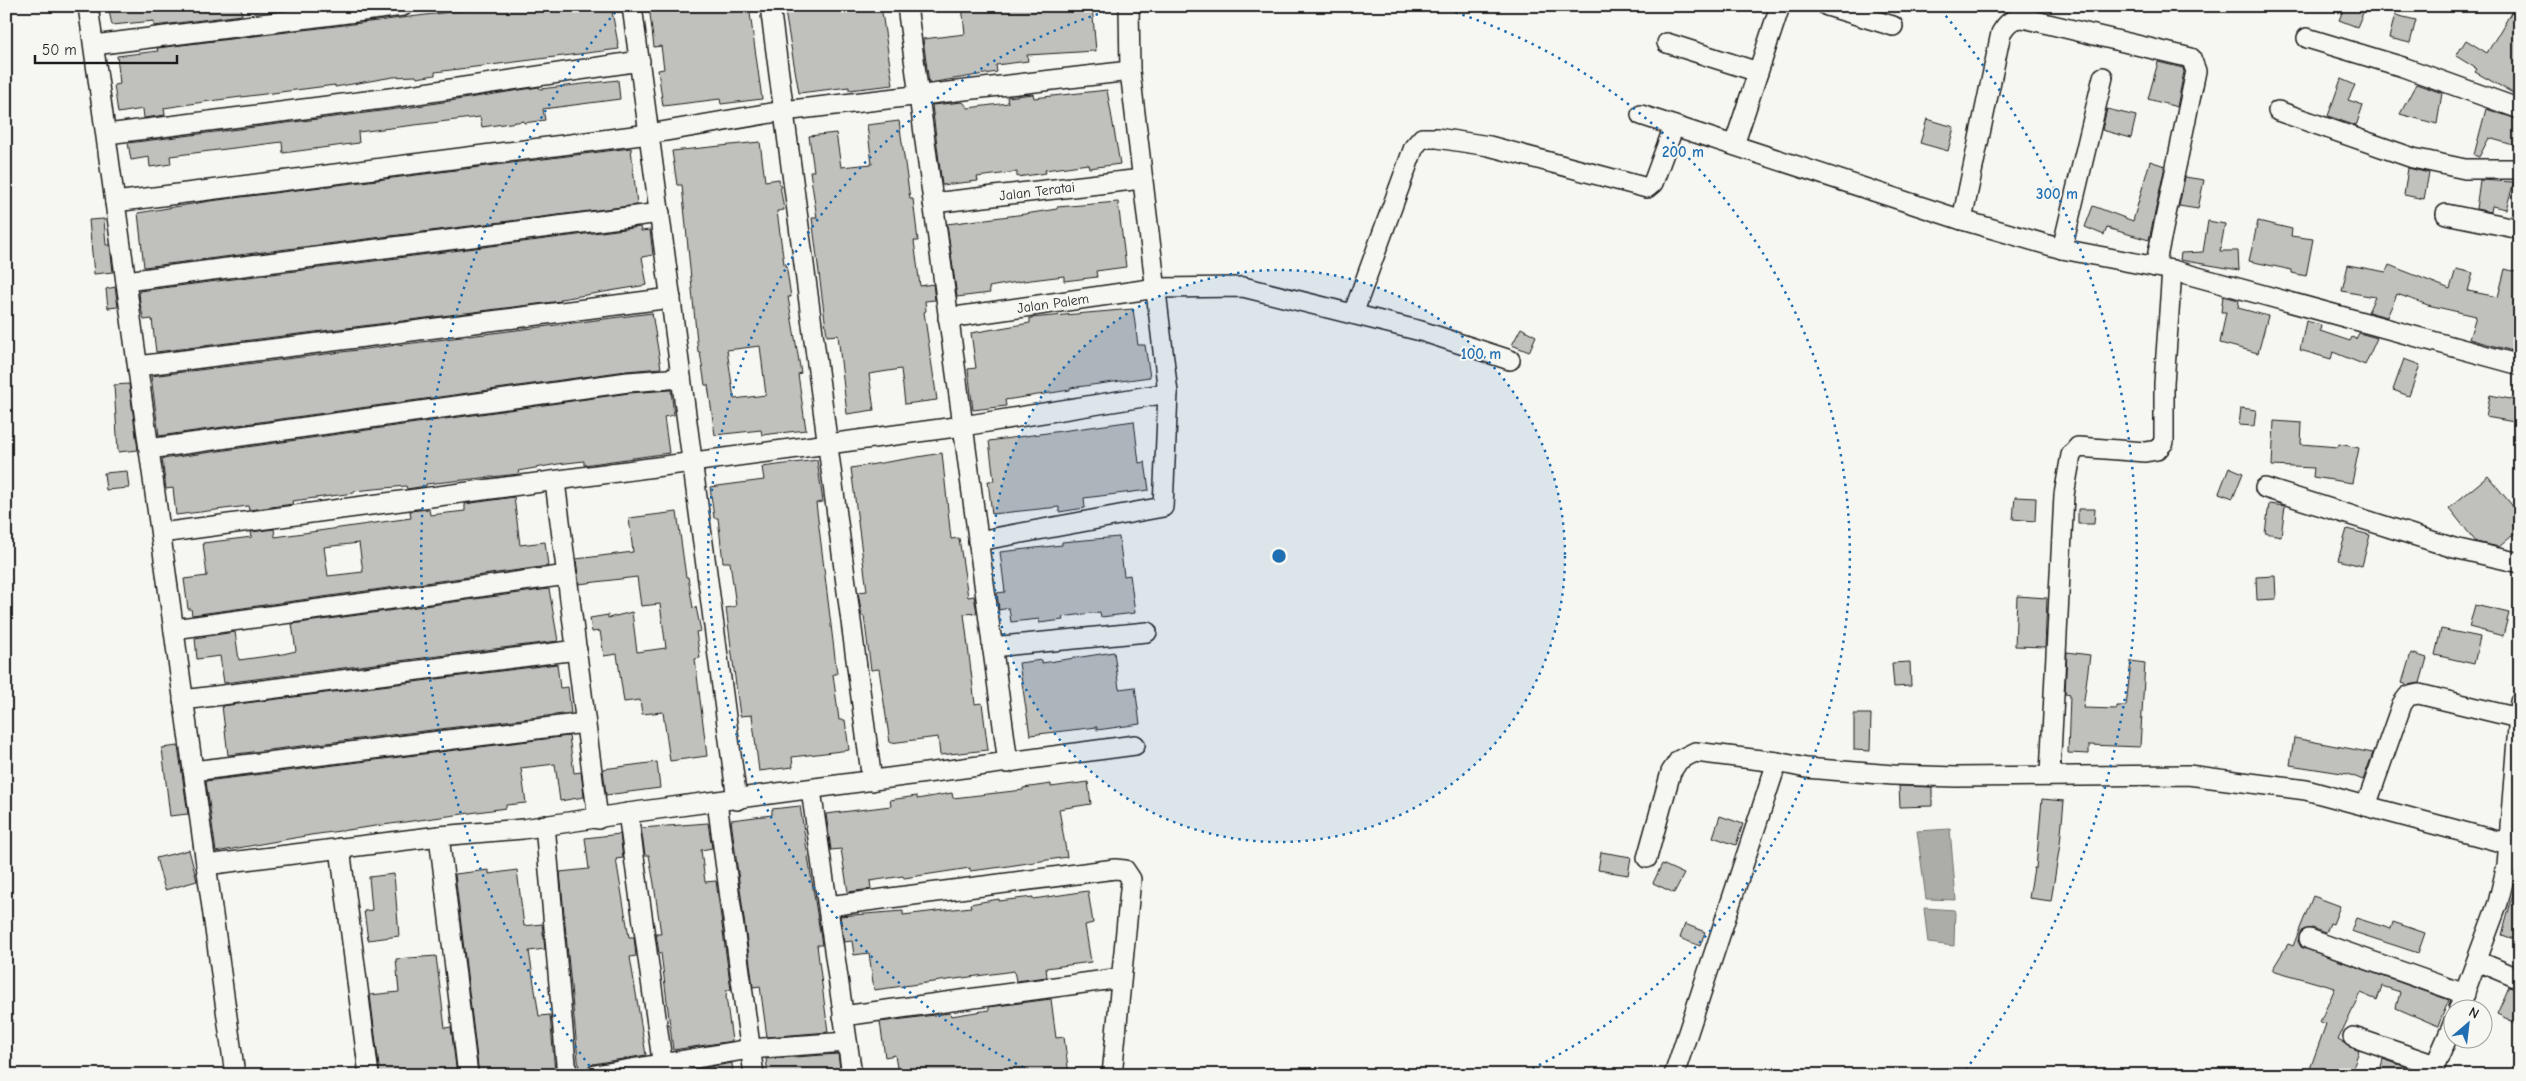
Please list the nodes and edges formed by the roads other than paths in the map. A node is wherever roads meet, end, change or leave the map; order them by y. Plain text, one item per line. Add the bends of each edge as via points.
1 (88, 6) edge
2 (403, 6) edge
3 (632, 6) edge
4 (770, 6) edge
5 (907, 6) edge
6 (1129, 6) edge
7 (1780, 6) edge
8 (1827, 6) edge
9 (1892, 26) dead end
10 (2307, 38) dead end
11 (1667, 42) dead end
12 (94, 45) junction
13 (640, 61) junction
14 (1130, 71) junction
15 (1758, 72) junction
16 (2103, 77) dead end
17 (919, 97) junction
18 (2520, 109) edge
19 (783, 111) junction
20 (2278, 111) dead end
21 (1641, 115) dead end
22 (1674, 126) junction
23 (107, 134) junction
24 (649, 134) junction
25 (1734, 146) junction
26 (2520, 169) edge
27 (1142, 179) junction
28 (116, 202) junction
29 (933, 203) junction
30 (660, 213) junction
31 (2446, 214) dead end
32 (1962, 220) junction
33 (2520, 229) edge
34 (2062, 249) junction
35 (2164, 269) junction
36 (126, 281) junction
37 (1157, 288) junction
38 (671, 298) junction
39 (1354, 314) junction
40 (948, 318) junction
41 (1510, 360) dead end
42 (2520, 365) edge
43 (138, 366) junction
44 (681, 378) junction
45 (1168, 393) junction
46 (963, 426) junction
47 (827, 444) junction
48 (149, 449) junction
49 (693, 464) junction
50 (555, 482) junction
51 (2265, 488) dead end
52 (161, 533) junction
53 (978, 542) junction
54 (2520, 563) edge
55 (567, 576) junction
56 (174, 628) junction
57 (1146, 632) dead end
58 (992, 647) junction
59 (577, 650) junction
60 (183, 700) junction
61 (2519, 710) edge
62 (585, 722) junction
63 (1135, 745) dead end
64 (1777, 762) junction
65 (1008, 764) junction
66 (193, 771) junction
67 (2050, 774) junction
68 (872, 782) junction
69 (811, 790) junction
70 (737, 800) junction
71 (718, 802) junction
72 (2366, 806) junction
73 (628, 813) junction
74 (598, 819) junction
75 (545, 825) junction
76 (439, 836) junction
77 (2514, 845) edge
78 (340, 848) junction
79 (1646, 858) dead end
80 (206, 865) junction
81 (828, 906) junction
82 (2309, 939) dead end
83 (2477, 962) junction
84 (1121, 978) junction
85 (2520, 979) edge
86 (2455, 998) edge
87 (2463, 998) edge
88 (843, 1016) junction
89 (2353, 1037) dead end
90 (847, 1042) junction
91 (2444, 1045) edge
92 (750, 1049) junction
93 (664, 1069) edge
94 (2433, 1070) edge
95 (235, 1075) edge
96 (369, 1075) edge
97 (468, 1075) edge
98 (567, 1075) edge
99 (595, 1075) edge
100 (754, 1075) edge
101 (852, 1075) edge
102 (1112, 1075) edge
103 (1674, 1075) edge

1 - 12 street
2 - 12 street
3 - 13 street
4 - 19 street
5 - 17 street
6 - 14 street
7 - 15 street
8 - 9 street
10 - 18 street
11 - 15 street
12 - 23 street
13 - 23 street via 390,98
13 - 24 street
14 - 17 street
14 - 27 street
15 - 25 street
16 - 34 street
17 - 19 street
17 - 29 street
19 - 24 street
19 - 47 street
20 - 26 street via 2413,158 2466,169
21 - 22 street
22 - 25 street
22 - 39 street via 1653,183 1647,188 1489,146 1422,138 1414,146
23 - 28 street
24 - 28 street
24 - 30 street
25 - 32 street
27 - 29 street, Jalan Teratai
27 - 37 street
28 - 36 street
29 - 40 street
30 - 36 street
30 - 38 street
31 - 33 street
32 - 34 street
32 - 35 street via 2001,33 2006,25 2013,19 2023,18 2150,48 2191,58 2196,71
34 - 35 street
35 - 42 street
35 - 67 street via 2164,442 2157,450 2145,452 2078,447 2071,455 2064,495
36 - 43 street
37 - 39 street, Jalan Palem via 1243,287
37 - 40 street, Jalan Palem
37 - 45 street
38 - 43 street
38 - 44 street
39 - 41 street, Jalan Palem via 1421,331
40 - 46 street
43 - 48 street
44 - 48 street via 618,383
44 - 49 street
45 - 46 street
45 - 53 street via 1163,507
46 - 47 street
46 - 53 street
47 - 49 street
47 - 68 street
48 - 52 street
49 - 50 street
49 - 70 street
50 - 52 street
50 - 55 street
51 - 54 street via 2454,548
52 - 56 street
53 - 58 street
55 - 56 street
55 - 59 street
56 - 60 street
57 - 58 street
58 - 65 street
59 - 60 street
59 - 62 street
60 - 66 street
61 - 72 street via 2419,694 2408,696 2402,704
61 - 77 street
62 - 66 street
62 - 74 street
63 - 65 street
64 - 67 street via 1806,768 1893,775
64 - 79 street via 1695,752 1680,760 1671,772
64 - 103 street
65 - 68 street
66 - 80 street
67 - 72 street via 2188,775 2306,790
68 - 69 street
69 - 70 street
69 - 81 street
70 - 71 street
71 - 73 street
71 - 92 street
72 - 77 street
73 - 74 street
73 - 93 street
74 - 75 street
75 - 76 street via 523,830
75 - 98 street
76 - 78 street
76 - 97 street
77 - 83 street
78 - 80 street
78 - 96 street
80 - 95 street
81 - 84 street via 1125,870 1131,879
81 - 88 street
82 - 86 street
83 - 85 street
83 - 87 street
84 - 88 street
84 - 102 street
88 - 90 street
89 - 94 street
90 - 92 street
90 - 101 street
91 - 94 street
92 - 93 street
92 - 100 street
93 - 99 street

